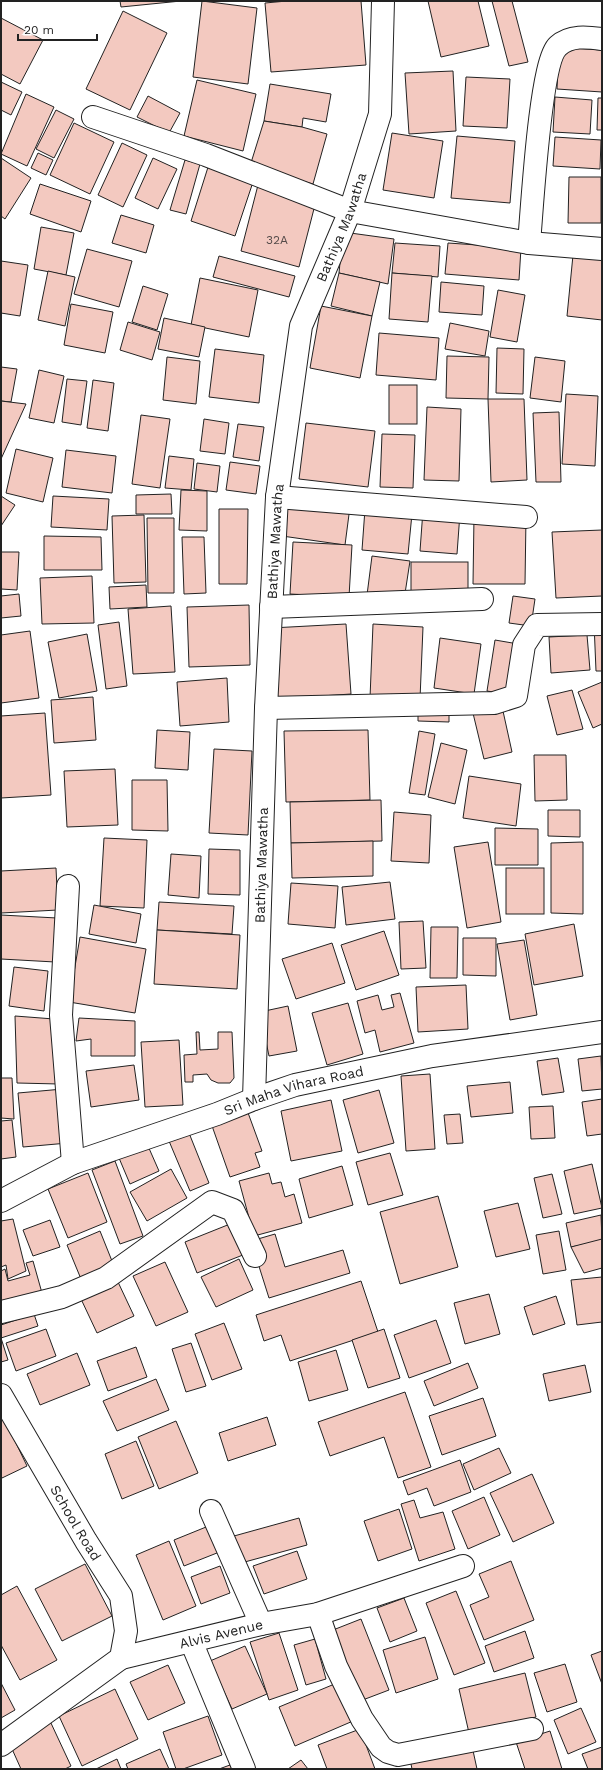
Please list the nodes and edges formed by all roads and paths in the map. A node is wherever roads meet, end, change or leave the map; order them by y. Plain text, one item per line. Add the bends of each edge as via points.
1 (385, 1) edge
2 (602, 39) edge
3 (93, 117) dead end
4 (350, 211) junction
5 (529, 243) junction
6 (602, 249) edge
7 (277, 497) junction
8 (526, 517) dead end
9 (482, 598) dead end
10 (271, 607) junction
11 (602, 624) edge
12 (266, 708) junction
13 (68, 886) dead end
14 (602, 1032) edge
15 (254, 1099) junction
16 (73, 1163) junction
17 (1, 1201) edge
18 (255, 1256) dead end
19 (1, 1312) edge
20 (1, 1395) edge
21 (211, 1511) dead end
22 (463, 1566) dead end
23 (318, 1614) junction
24 (261, 1624) junction
25 (191, 1641) junction
26 (121, 1658) junction
27 (532, 1729) dead end
28 (1, 1745) edge
29 (244, 1769) edge

1 - 4 street, Bathiya Mawatha via 380,114
2 - 5 street via 574,38 559,45 553,52 543,91
3 - 4 street via 206,155
4 - 5 street
4 - 7 street, Bathiya Mawatha via 301,326
5 - 6 street
7 - 8 street
7 - 10 street, Bathiya Mawatha
9 - 10 street
10 - 12 street, Bathiya Mawatha
11 - 12 street via 537,625 524,645 516,696 494,703
12 - 15 street, Bathiya Mawatha
13 - 16 street via 61,1015
14 - 15 street, Sri Maha Vihara Road via 432,1056 295,1085
15 - 16 street, Sri Maha Vihara Road
16 - 17 street, Sri Maha Vihara Road
18 - 19 street via 233,1210 212,1202 106,1278 62,1297
20 - 26 street, School Road via 121,1596 126,1631
21 - 24 street
22 - 23 street, Alvis Avenue
23 - 24 street, Alvis Avenue
23 - 27 street via 336,1666 351,1699 373,1737 388,1752 398,1755
24 - 25 street, Alvis Avenue
25 - 26 street, Alvis Avenue
25 - 29 street
26 - 28 street, Alvis Avenue

